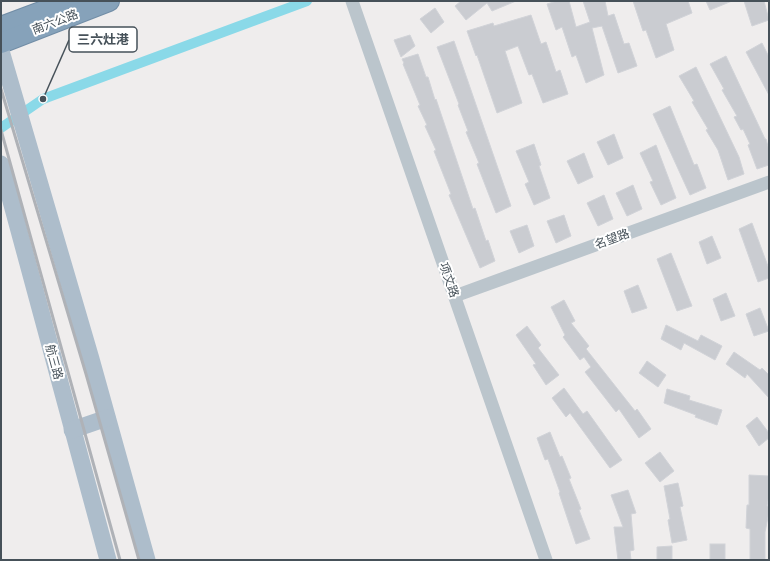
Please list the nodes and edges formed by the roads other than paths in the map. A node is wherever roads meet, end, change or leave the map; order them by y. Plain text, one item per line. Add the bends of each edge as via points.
1 (70, 1) edge
2 (109, 1) edge
3 (353, 5) edge
4 (1, 27) edge
5 (1, 43) edge
6 (1, 51) edge
7 (1, 164) edge
8 (769, 182) edge
9 (454, 296) junction
10 (107, 418) junction
11 (72, 430) junction
12 (108, 560) edge
13 (147, 560) edge
14 (546, 560) edge

1 - 4 highway, 南六公路
2 - 5 highway, 南六公路
3 - 9 street, 项文路
6 - 10 main road
7 - 11 main road, 航三路
8 - 9 street, 名望路
9 - 14 street, 项文路
10 - 11 main road
10 - 13 main road
11 - 12 main road, 航三路

